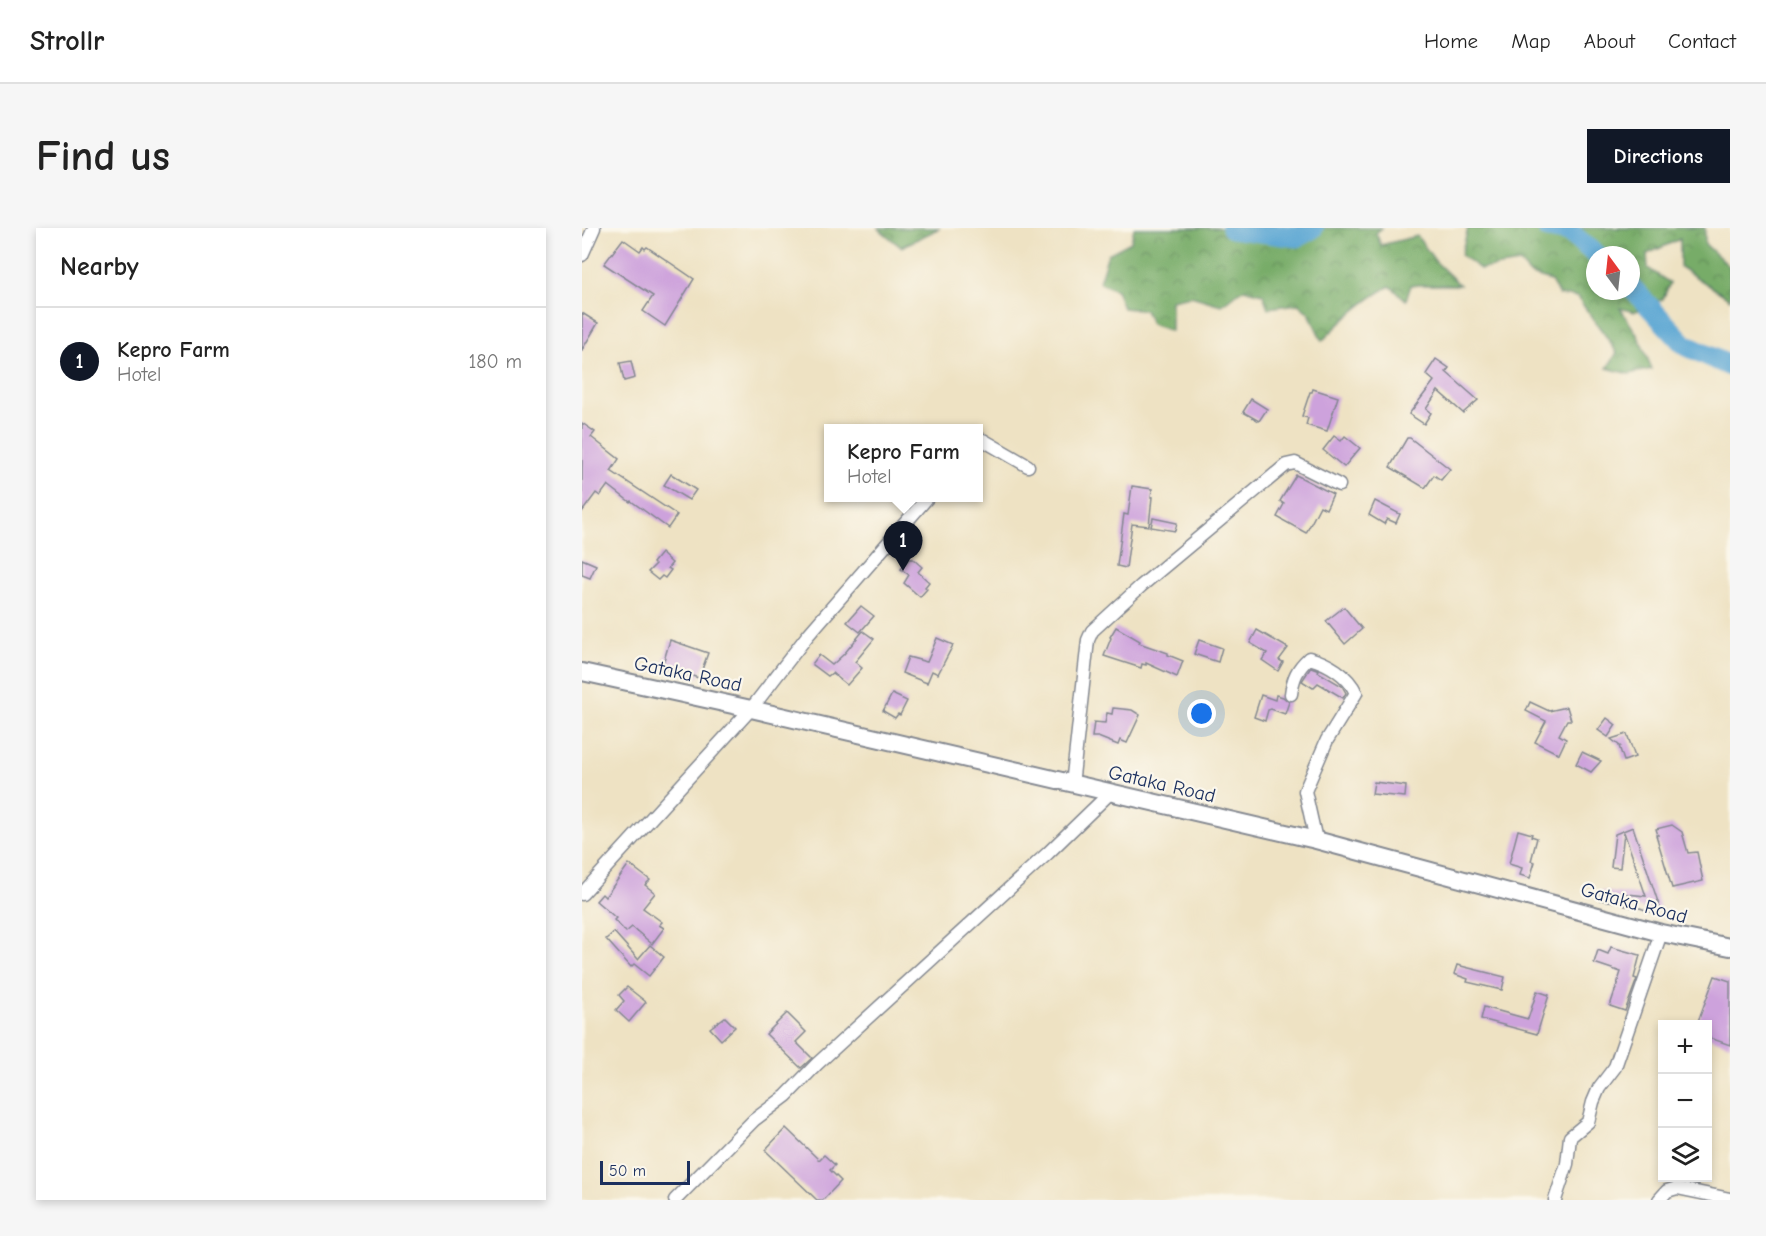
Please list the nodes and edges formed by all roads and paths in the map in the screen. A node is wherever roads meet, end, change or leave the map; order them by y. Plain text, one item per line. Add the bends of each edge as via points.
1 (594, 228) edge
2 (582, 255) edge
3 (983, 441) edge
4 (1028, 466) dead end
5 (1339, 485) dead end
6 (924, 502) edge
7 (582, 672) edge
8 (1291, 694) dead end
9 (751, 709) junction
10 (1072, 785) junction
11 (1110, 793) junction
12 (1316, 840) junction
13 (582, 894) edge
14 (1660, 933) junction
15 (1730, 947) edge
16 (1730, 1199) edge
17 (675, 1200) edge
18 (1555, 1200) edge
19 (1659, 1200) edge

1 - 2 street
3 - 4 street
5 - 10 street via 1295,463 1286,465 1092,632
6 - 9 street via 808,635
7 - 9 street, Gataka Road
8 - 12 street via 1293,678 1309,658 1322,661 1347,678 1356,693 1327,740 1305,791
9 - 10 street, Gataka Road
9 - 13 street
10 - 11 street, Gataka Road
11 - 12 street, Gataka Road
11 - 17 street via 786,1096 754,1120
12 - 14 street, Gataka Road
14 - 15 street, Gataka Road
14 - 18 street via 1615,1066 1599,1088 1588,1122 1570,1137 1567,1164
16 - 19 street via 1677,1188 1667,1191

